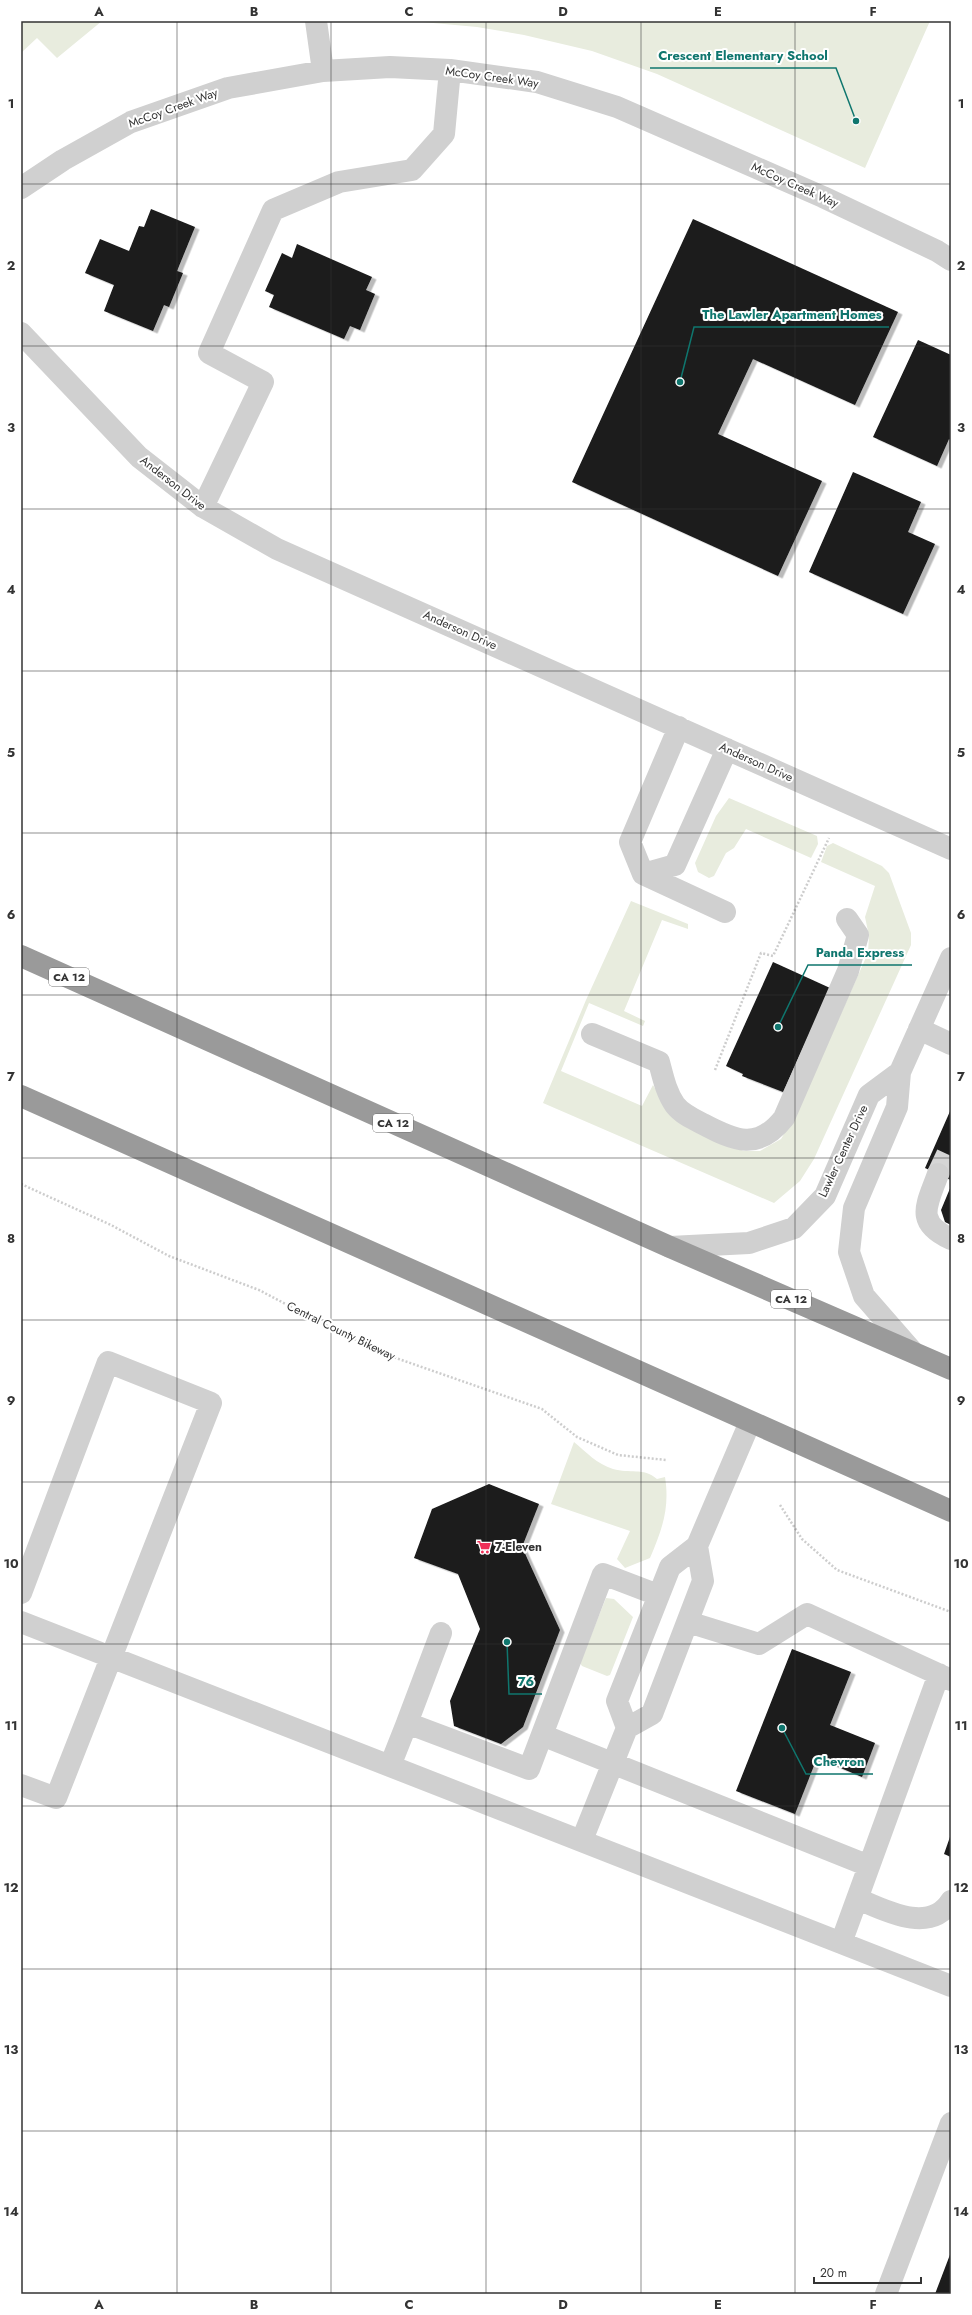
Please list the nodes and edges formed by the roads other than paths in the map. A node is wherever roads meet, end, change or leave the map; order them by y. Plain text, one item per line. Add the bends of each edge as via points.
1 (316, 21) edge
2 (450, 70) junction
3 (323, 71) junction
4 (21, 188) edge
5 (951, 260) edge
6 (21, 333) edge
7 (202, 507) junction
8 (678, 727) junction
9 (727, 748) junction
10 (951, 849) edge
11 (643, 874) junction
12 (724, 912) dead end
13 (847, 919) dead end
14 (21, 956) edge
15 (951, 958) edge
16 (919, 1029) junction
17 (592, 1034) dead end
18 (951, 1044) edge
19 (900, 1072) junction
20 (21, 1096) edge
21 (938, 1174) tunnel mouth
22 (951, 1239) edge
23 (670, 1247) junction
24 (912, 1351) junction
25 (951, 1369) edge
26 (750, 1422) junction
27 (951, 1511) edge
28 (697, 1546) junction
29 (21, 1593) edge
30 (658, 1595) junction
31 (21, 1622) edge
32 (688, 1622) junction
33 (441, 1633) dead end
34 (111, 1657) junction
35 (945, 1677) edge
36 (407, 1723) junction
37 (627, 1728) junction
38 (542, 1736) junction
39 (612, 1763) junction
40 (390, 1766) junction
41 (21, 1785) edge
42 (582, 1840) junction
43 (869, 1866) junction
44 (858, 1899) junction
45 (951, 1901) edge
46 (841, 1943) junction
47 (951, 1986) edge
48 (951, 2123) edge
49 (886, 2294) edge

1 - 3 street
2 - 3 street, McCoy Creek Way via 390,67
2 - 5 street, McCoy Creek Way via 538,82 617,107 823,197
2 - 7 street via 444,134 412,170 339,182 273,210 209,353 263,382
3 - 4 street, McCoy Creek Way via 228,88 131,122 63,160
6 - 7 street, Anderson Drive via 139,457
7 - 8 street, Anderson Drive via 277,549
8 - 9 street, Anderson Drive
8 - 11 street via 630,842
9 - 10 street, Anderson Drive
9 - 11 street via 675,865
11 - 12 street
13 - 17 street via 858,935 854,954 784,1118 775,1129 761,1138 743,1141 725,1135 686,1115 676,1106 667,1089 658,1062
14 - 23 highway, CA 12
15 - 16 street, Lawler Center Drive
16 - 18 street
16 - 19 street, Lawler Center Drive
19 - 23 street, Lawler Center Drive via 869,1095 824,1196 794,1228 749,1243
19 - 24 street, Lawler Center Drive via 897,1107 854,1208 849,1252 864,1296
20 - 26 highway
21 - 22 street via 925,1208 926,1219 932,1228
23 - 24 highway, CA 12
24 - 25 highway, CA 12
26 - 27 highway
26 - 28 street
28 - 30 street via 670,1567
28 - 32 street via 703,1581
29 - 34 street via 108,1362 211,1403
30 - 37 street via 617,1701
30 - 38 street via 603,1574
31 - 34 street
32 - 35 street via 759,1644 807,1614
32 - 37 street via 652,1714
33 - 36 street
34 - 40 street
34 - 41 street via 56,1798
35 - 43 street
36 - 38 street via 529,1769
36 - 40 street
37 - 39 street
38 - 39 street
39 - 42 street
39 - 43 street
40 - 42 street
42 - 46 street
43 - 44 street
44 - 45 street via 896,1916 916,1919 935,1914
44 - 46 street
46 - 47 street
48 - 49 street

